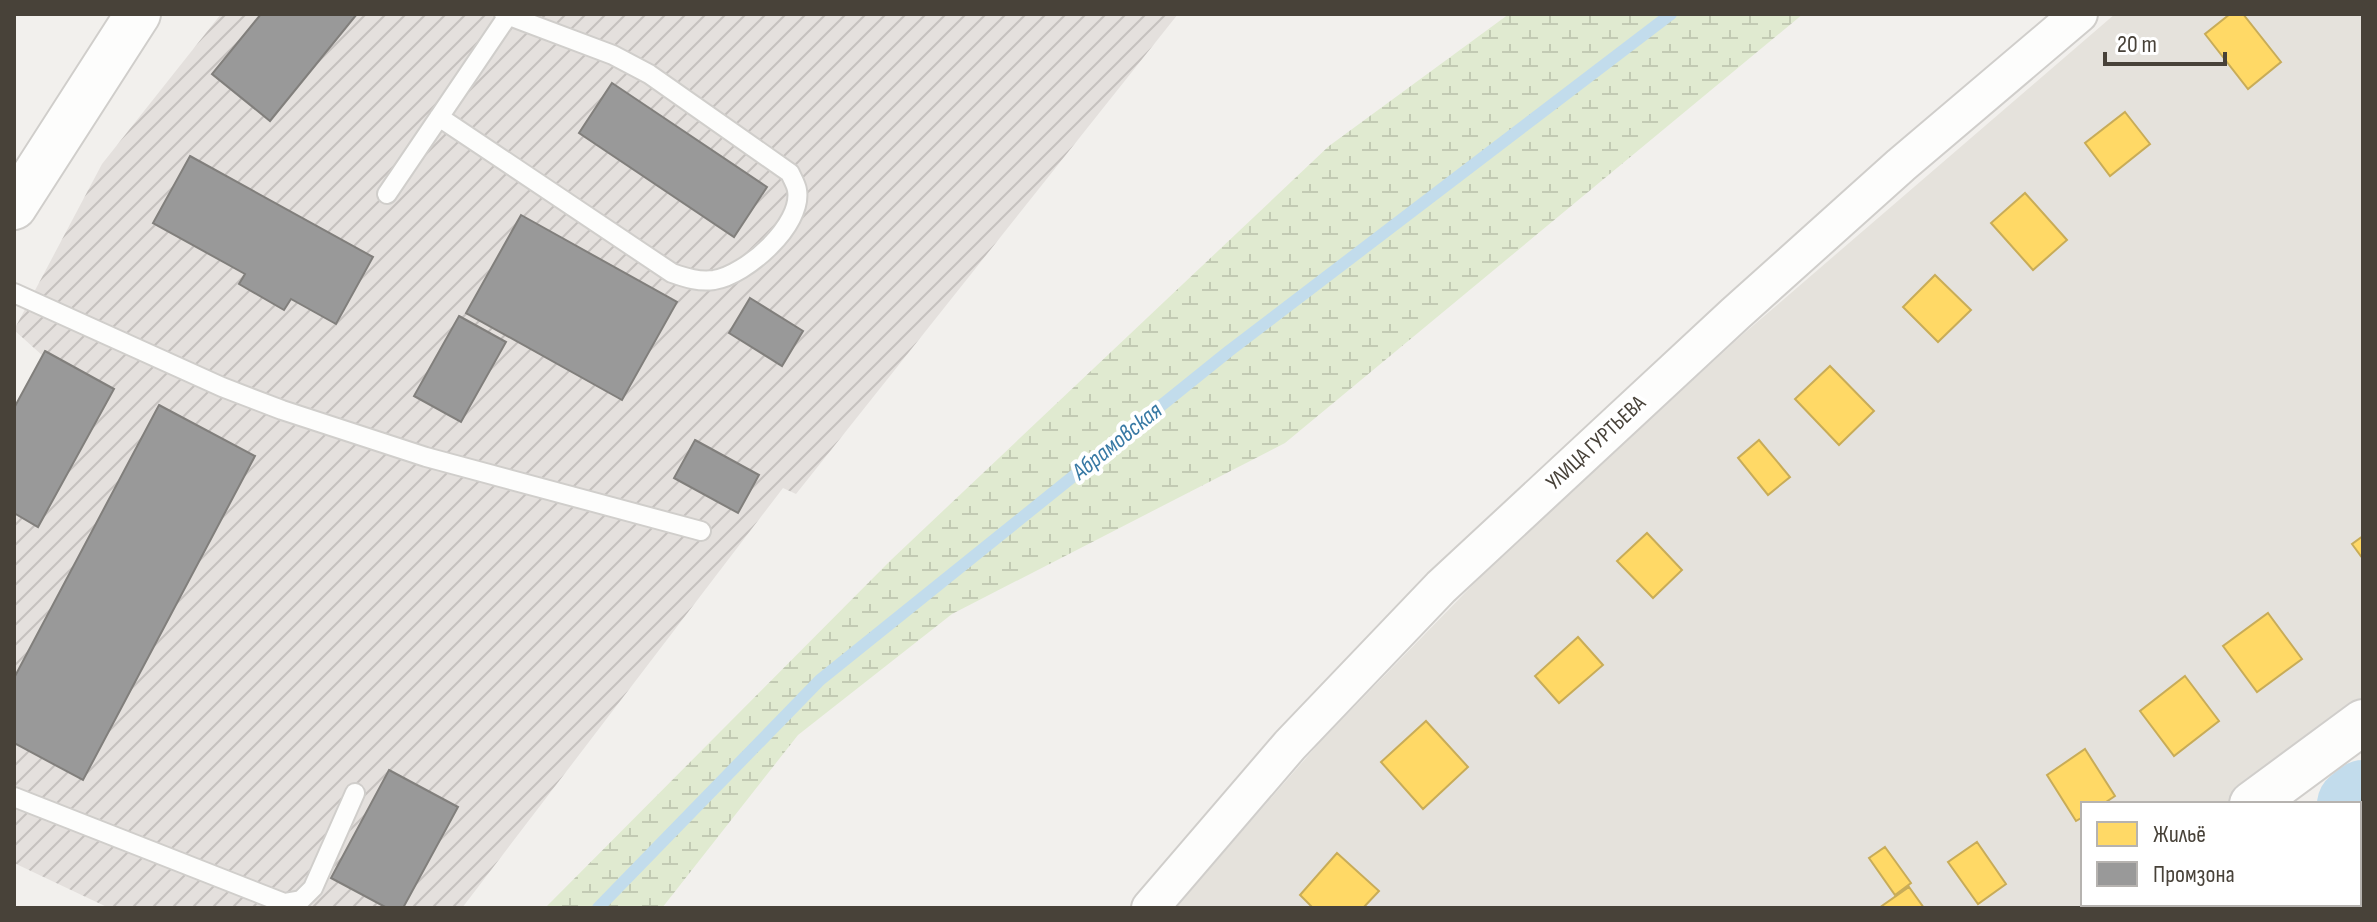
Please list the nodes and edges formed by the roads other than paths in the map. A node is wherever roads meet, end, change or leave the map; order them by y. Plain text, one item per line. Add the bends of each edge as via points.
1 (138, 14) edge
2 (2079, 14) edge
3 (507, 15) edge
4 (439, 117) junction
5 (387, 194) dead end
6 (14, 207) edge
7 (14, 293) edge
8 (701, 531) dead end
9 (2363, 722) edge
10 (355, 793) dead end
11 (14, 797) edge
12 (2255, 802) edge
13 (1150, 908) edge

1 - 6 street
2 - 13 street, УЛИЦА ГУРТЬЕВА via 1735,314 1441,587 1290,745
3 - 4 lane
3 - 4 lane via 649,74 790,173 798,191 793,217 769,248 745,265 717,280 696,281 672,273
4 - 5 lane
7 - 8 lane via 282,410 426,457
9 - 12 street
10 - 11 lane via 313,888 301,900 284,903

